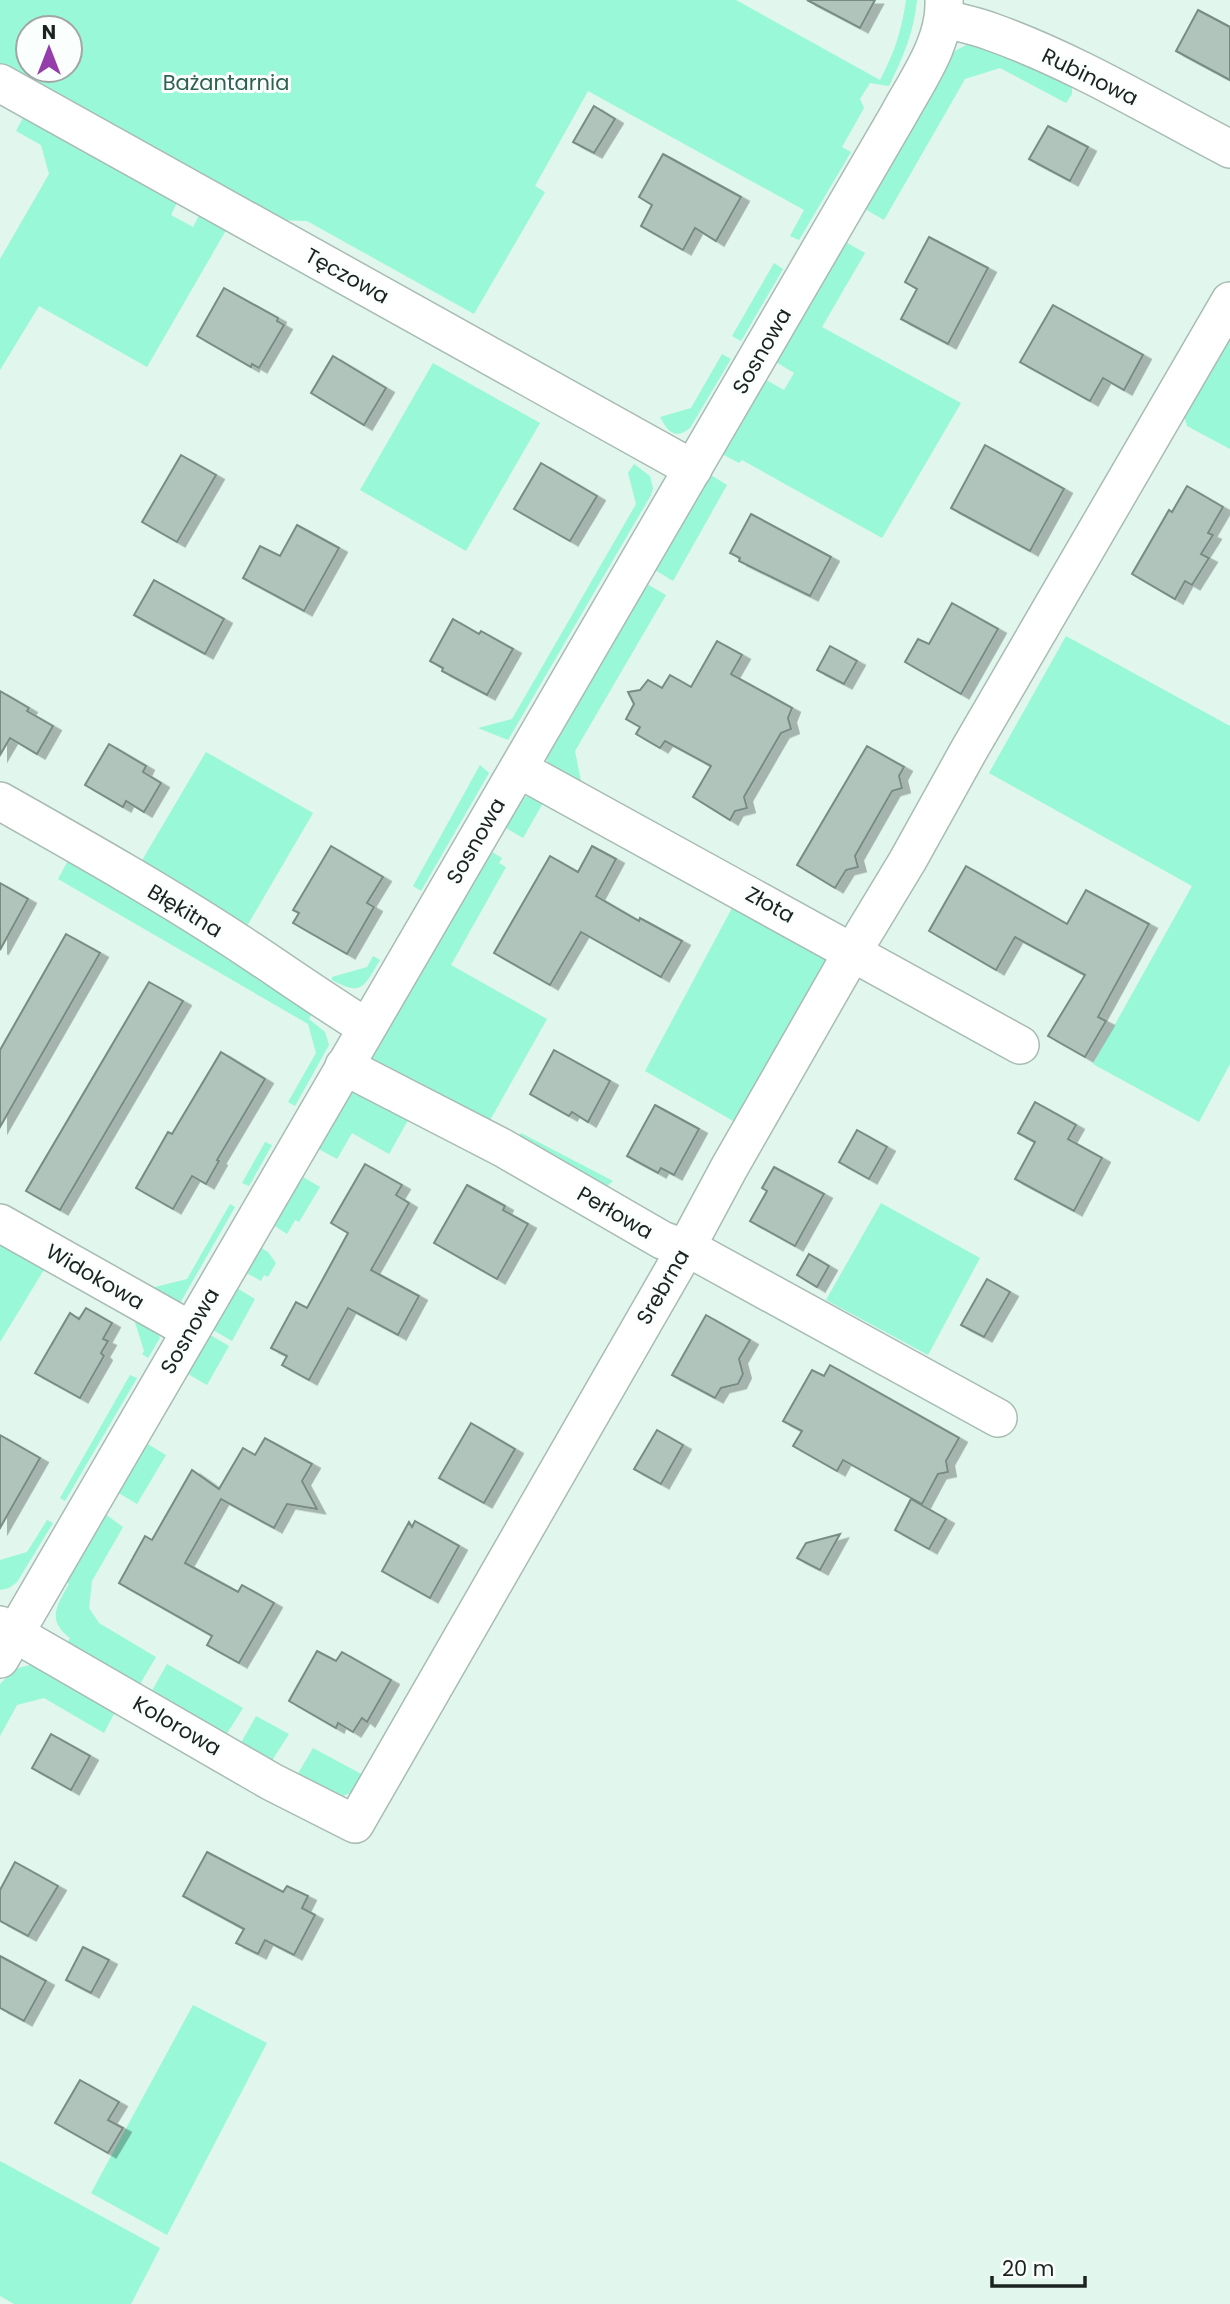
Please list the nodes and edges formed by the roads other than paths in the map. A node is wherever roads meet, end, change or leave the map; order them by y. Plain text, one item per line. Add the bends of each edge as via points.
1 (945, 10) edge
2 (0, 83) edge
3 (1230, 149) edge
4 (1230, 301) edge
5 (693, 468) junction
6 (519, 769) junction
7 (0, 801) edge
8 (853, 951) junction
9 (366, 1027) junction
10 (1020, 1045) dead end
11 (344, 1066) junction
12 (0, 1223) edge
13 (685, 1250) junction
14 (190, 1330) junction
15 (998, 1418) dead end
16 (5, 1639) edge
17 (355, 1824) joint

1 - 3 street, Rubinowa via 1098,80
1 - 5 street, Sosnowa via 933,51 899,114
2 - 5 street, Tęczowa
4 - 8 street, Srebrna
5 - 6 street, Sosnowa
6 - 8 street, Złota
6 - 9 street, Sosnowa
7 - 9 street, Błękitna via 250,950
8 - 10 street, Złota
8 - 13 street, Srebrna
9 - 11 street, Sosnowa
11 - 13 street, Perłowa
11 - 14 street, Sosnowa
12 - 14 street, Widokowa
13 - 15 street, Perłowa
13 - 17 street, Srebrna
14 - 16 street, Sosnowa
16 - 17 street, Kolorowa

